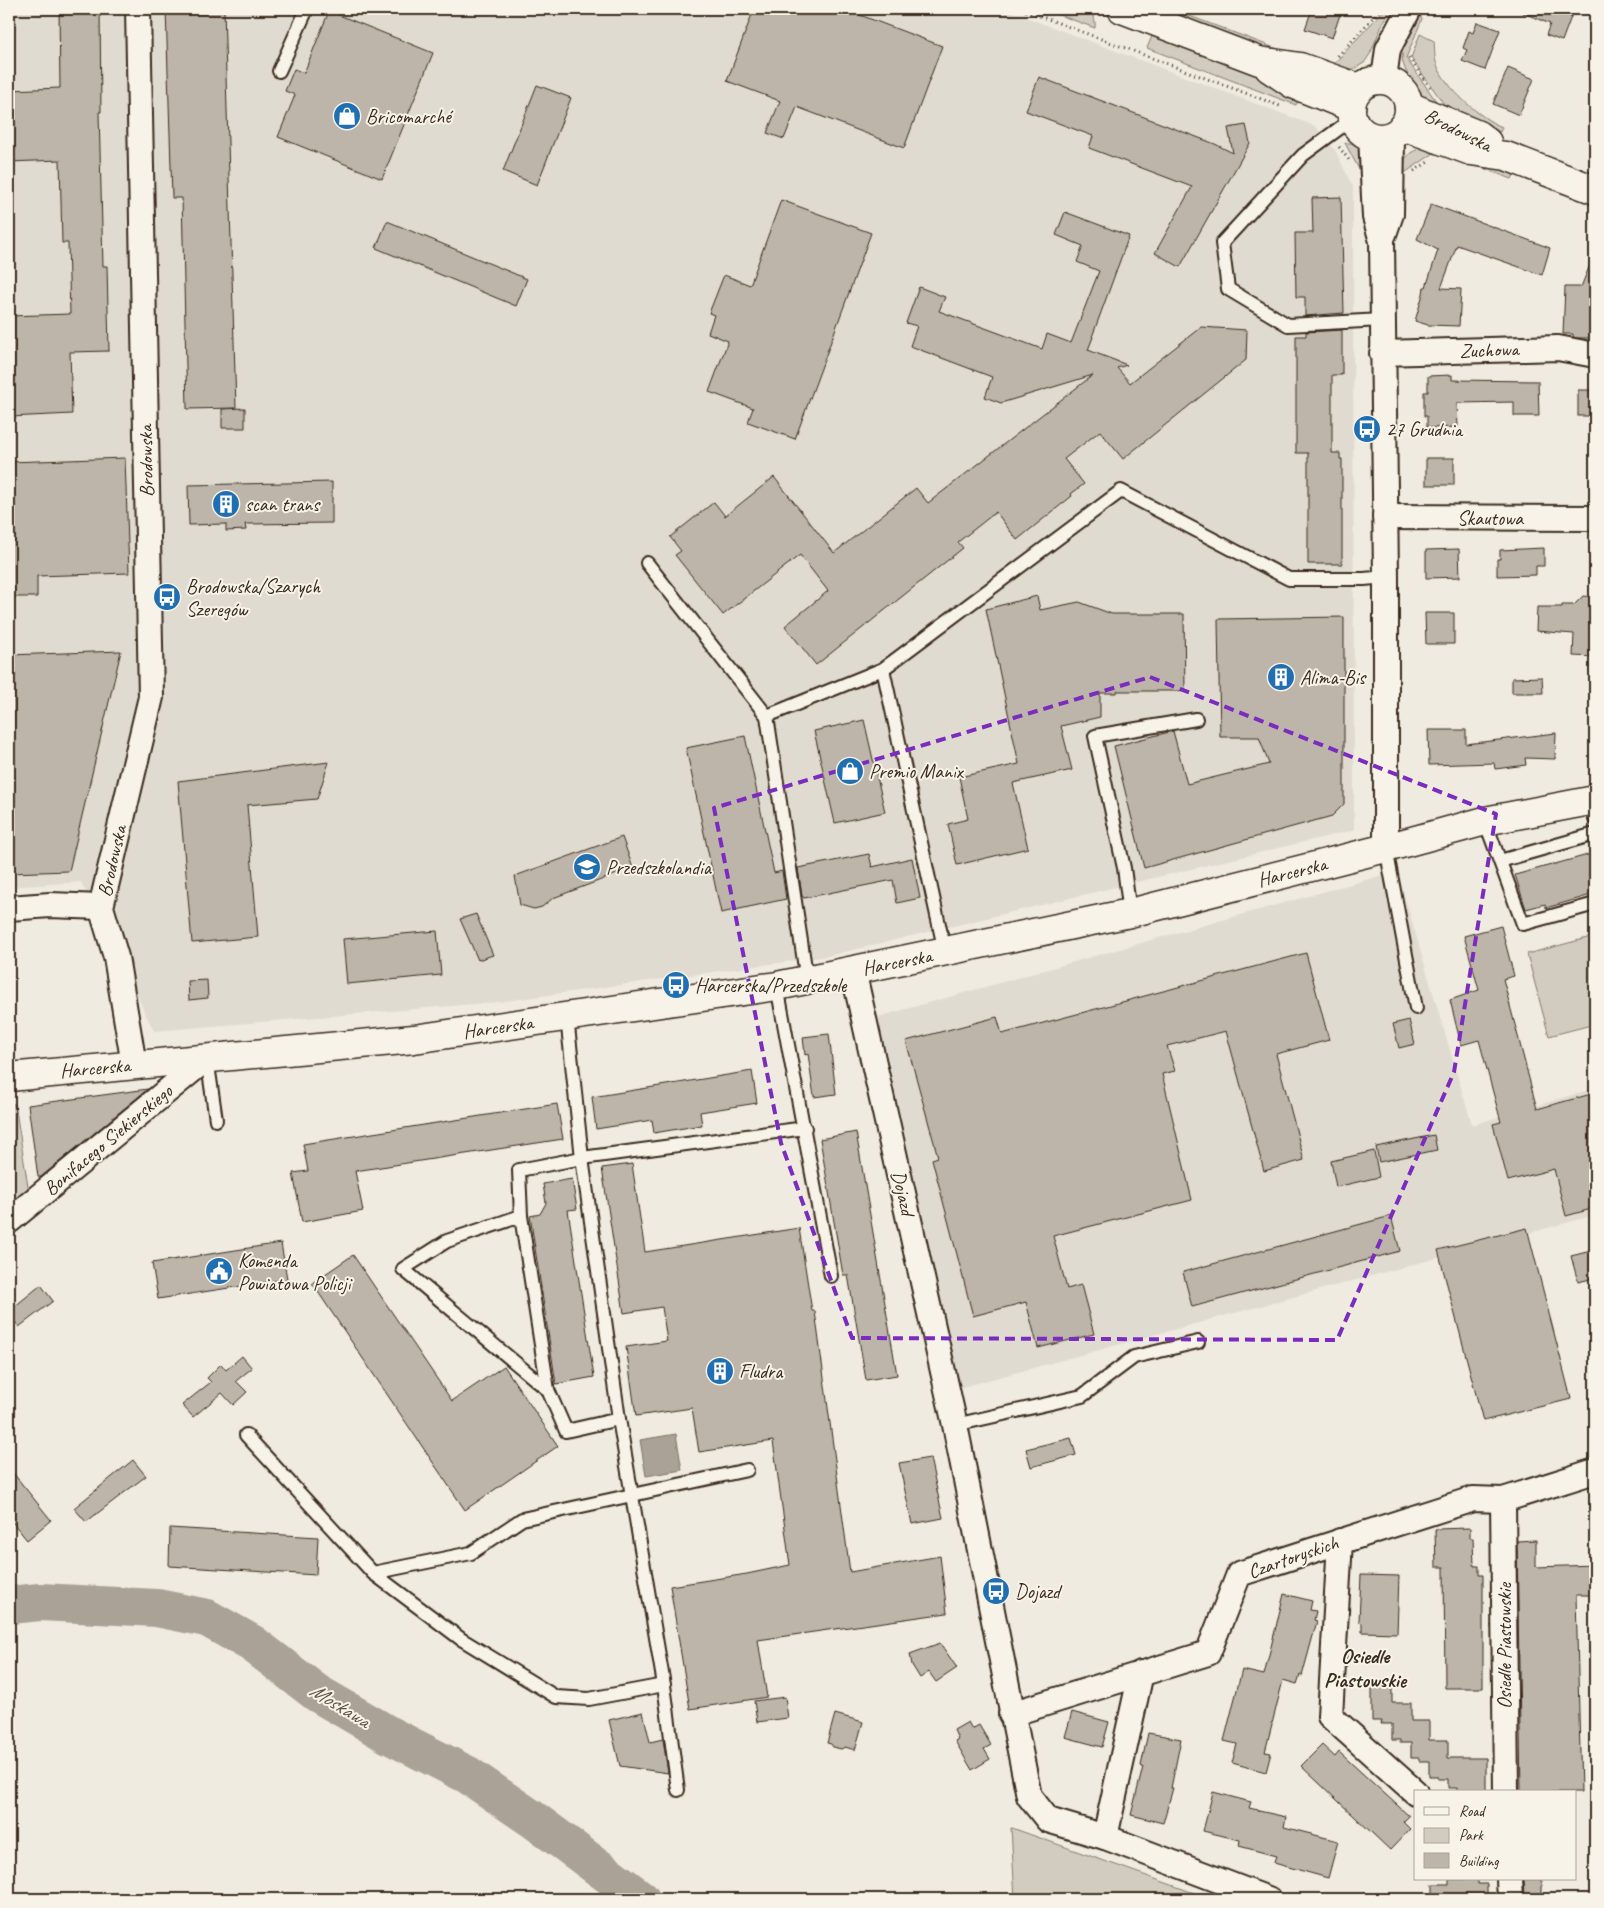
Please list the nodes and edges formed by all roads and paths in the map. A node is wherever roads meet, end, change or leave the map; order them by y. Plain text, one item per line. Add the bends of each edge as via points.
1 (138, 9) edge
2 (306, 9) edge
3 (1021, 9) edge
4 (1122, 9) edge
5 (1381, 9) edge
6 (1409, 9) edge
7 (1411, 51) dead end
8 (1335, 59) dead end
9 (279, 71) dead end
10 (1432, 90) dead end
11 (1282, 107) dead end
12 (1378, 112) junction
13 (1330, 135) junction
14 (1431, 161) dead end
15 (1352, 165) dead end
16 (1410, 174) dead end
17 (1595, 190) edge
18 (1382, 320) junction
19 (1382, 353) junction
20 (1595, 356) edge
21 (1385, 517) junction
22 (1595, 518) edge
23 (647, 563) dead end
24 (1386, 577) junction
25 (883, 669) junction
26 (767, 716) junction
27 (1196, 719) dead end
28 (1594, 806) edge
29 (1485, 821) junction
30 (1595, 834) edge
31 (1386, 848) junction
32 (1500, 861) junction
33 (1595, 904) edge
34 (101, 907) junction
35 (9, 908) edge
36 (1130, 913) junction
37 (945, 952) junction
38 (853, 970) junction
39 (808, 981) junction
40 (777, 986) junction
41 (1416, 1008) dead end
42 (567, 1017) junction
43 (207, 1058) junction
44 (134, 1065) junction
45 (9, 1077) edge
46 (216, 1120) dead end
47 (804, 1128) junction
48 (582, 1158) junction
49 (522, 1216) junction
50 (9, 1221) edge
51 (831, 1276) dead end
52 (1198, 1342) dead end
53 (548, 1390) junction
54 (619, 1419) junction
55 (954, 1425) junction
56 (246, 1435) dead end
57 (747, 1470) dead end
58 (1595, 1471) edge
59 (632, 1496) junction
60 (1503, 1500) junction
61 (1340, 1541) junction
62 (374, 1573) junction
63 (1141, 1673) junction
64 (664, 1685) junction
65 (1011, 1714) junction
66 (678, 1790) dead end
67 (1506, 1790) edge
68 (1414, 1791) edge
69 (1105, 1837) junction
70 (1509, 1880) edge
71 (1268, 1899) edge
72 (1510, 1899) edge

1 - 34 street, Brodowska via 150,697
2 - 9 lane
3 - 11 path
4 - 12 street, Brodowska via 1259,61 1300,67
5 - 8 path
6 - 12 street via 1388,49
7 - 10 path via 1409,59
12 - 13 lane
12 - 17 street, Brodowska via 1478,135 1506,156
12 - 18 street via 1375,217 1382,241
13 - 15 path
13 - 18 lane via 1303,155 1222,243 1228,289 1288,325
14 - 16 path
18 - 19 street
19 - 20 street, Zuchowa via 1558,348
19 - 21 street
21 - 22 street, Skautowa
21 - 24 street
23 - 26 lane
24 - 25 lane via 1289,578 1122,491
24 - 31 street
25 - 26 lane
25 - 37 lane
26 - 39 lane
27 - 36 lane via 1095,736 1124,868
28 - 29 street, Harcerska
29 - 31 street, Harcerska
29 - 32 lane
30 - 32 lane
31 - 36 street, Harcerska
31 - 41 lane
32 - 33 lane via 1523,924
34 - 35 street via 50,905
34 - 44 street via 116,957
36 - 37 street, Harcerska
37 - 38 street, Harcerska
38 - 39 street, Harcerska
38 - 55 street, Dojazd
39 - 40 street, Harcerska
40 - 42 street, Harcerska
40 - 47 lane
42 - 43 street, Harcerska via 414,1039
42 - 48 lane
43 - 44 street, Harcerska
43 - 46 lane
43 - 50 street, Bonifacego Siekierskiego
44 - 45 street, Harcerska
47 - 48 lane
47 - 51 lane
48 - 49 lane via 519,1170
48 - 54 lane
49 - 53 lane
49 - 53 lane via 447,1241 403,1269
52 - 55 lane via 1134,1357 1082,1396
53 - 54 lane via 566,1431
54 - 59 lane
55 - 65 street, Dojazd
56 - 62 lane
57 - 59 lane
58 - 60 street, Czartoryskich
59 - 62 lane via 522,1519 471,1553
59 - 64 lane
60 - 61 street, Czartoryskich via 1473,1499
60 - 67 street, Osiedle Piastowskie
61 - 63 street, Czartoryskich via 1239,1574 1208,1653
61 - 68 street via 1330,1716
62 - 64 lane via 461,1639 556,1696 589,1698
63 - 65 street, Czartoryskich
63 - 69 street
64 - 66 lane
65 - 69 street, Dojazd via 1029,1796 1048,1820
69 - 71 street
70 - 72 street

